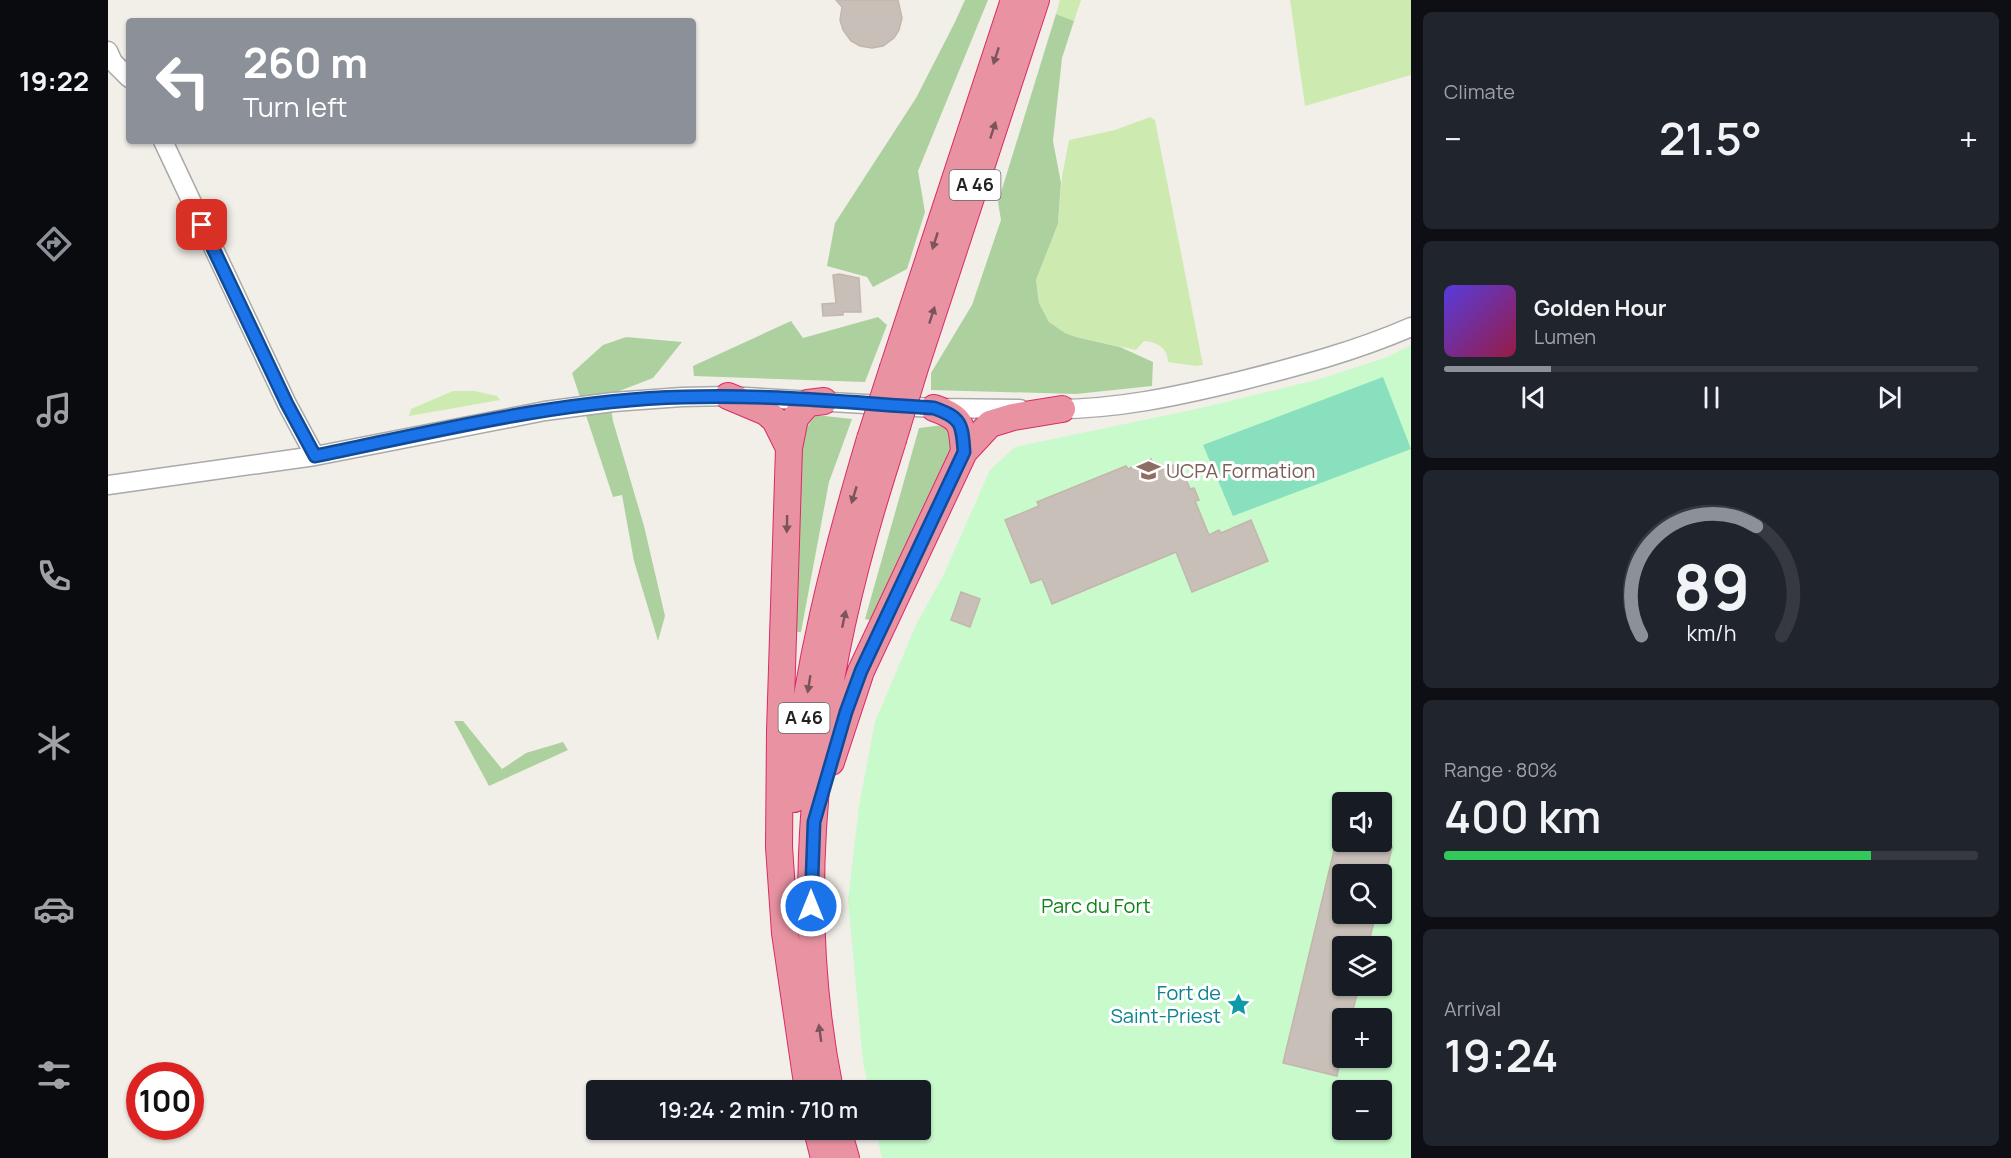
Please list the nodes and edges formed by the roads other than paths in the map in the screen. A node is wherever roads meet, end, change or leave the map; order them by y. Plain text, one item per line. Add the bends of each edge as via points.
1 (1014, 0) edge
2 (1036, 0) edge
3 (108, 51) edge
4 (126, 75) edge
5 (164, 144) edge
6 (1411, 327) edge
7 (903, 369) junction
8 (728, 396) junction
9 (824, 401) junction
10 (934, 408) junction
11 (1062, 410) junction
12 (882, 439) junction
13 (789, 448) junction
14 (964, 452) junction
15 (315, 456) junction
16 (108, 485) edge
17 (814, 822) junction
18 (795, 1004) junction
19 (806, 1080) edge
20 (828, 1080) edge
21 (820, 1140) edge
22 (841, 1140) edge
23 (824, 1158) edge
24 (846, 1158) edge

1 -> 7 highway, A 46
7 -> 2 highway, A 46
3 - 4 street
5 - 15 street
6 - 11 street via 1311,363 1202,390 1129,404
7 - 12 highway, A 46, bridge
8 - 9 street
8 - 13 highway via 766,412 775,420
8 - 15 street via 625,401 545,411
9 - 10 street
9 - 13 highway via 808,404 795,418
10 - 11 street
10 - 14 highway via 952,414 963,429
11 - 14 highway via 990,424
17 -> 12 highway, A 46 via 823,728 835,659
12 -> 18 highway, A 46 via 842,533 802,729 789,878
13 -> 18 highway via 779,847
14 - 17 highway via 861,671
15 - 16 street
20 -> 17 highway, A 46 via 813,976
18 - 19 highway, A 46
21 - 23 highway
22 - 24 highway

